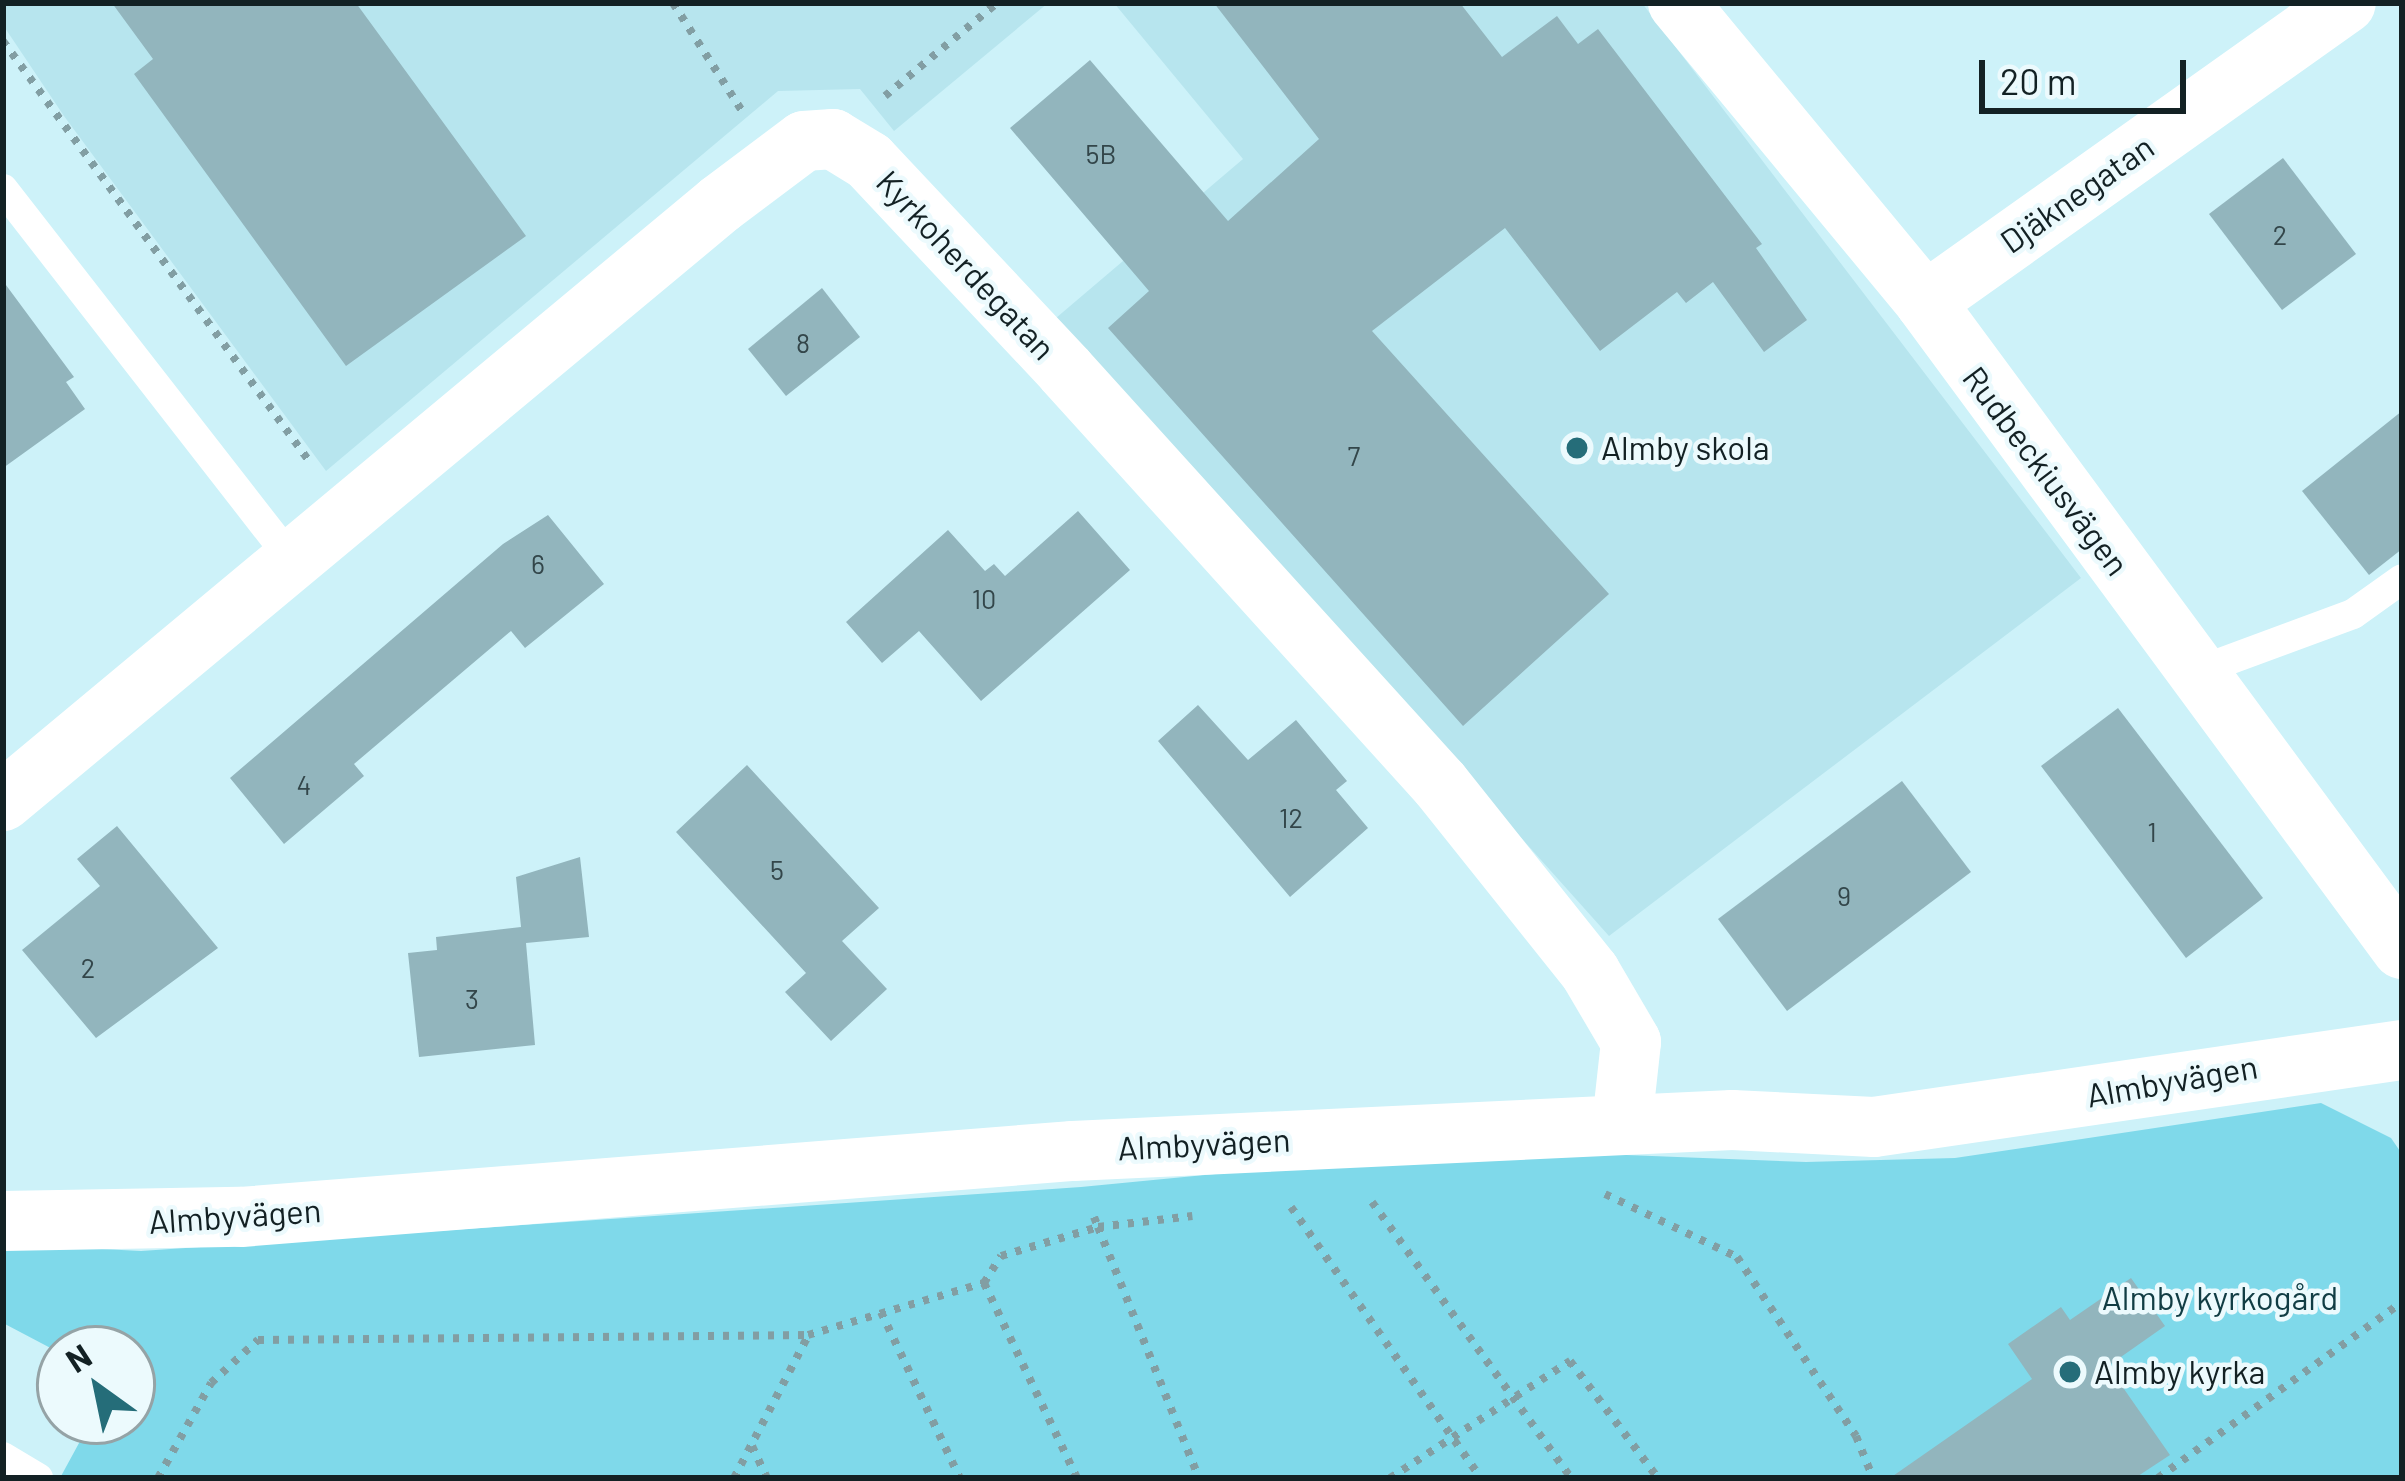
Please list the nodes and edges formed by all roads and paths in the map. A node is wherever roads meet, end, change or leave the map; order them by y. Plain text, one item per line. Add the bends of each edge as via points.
1 (673, 3) edge
2 (997, 3) edge
3 (1678, 3) edge
4 (2346, 3) edge
5 (3, 40) edge
6 (833, 139) junction
7 (775, 163) junction
8 (3, 189) edge
9 (1925, 302) junction
10 (346, 512) junction
11 (291, 559) junction
12 (2402, 579) edge
13 (2196, 672) junction
14 (3, 800) edge
15 (2402, 949) edge
16 (2402, 1050) edge
17 (1622, 1124) junction
18 (1073, 1151) junction
19 (1588, 1186) dead end
20 (1389, 1194) dead end
21 (1368, 1196) junction
22 (1348, 1198) dead end
23 (1309, 1203) dead end
24 (1290, 1205) junction
25 (1268, 1208) dead end
26 (1205, 1215) dead end
27 (3, 1221) edge
28 (1098, 1227) junction
29 (985, 1283) junction
30 (2402, 1302) edge
31 (880, 1312) junction
32 (808, 1335) junction
33 (1514, 1399) junction
34 (1452, 1437) junction
35 (751, 1444) junction
36 (3, 1457) edge
37 (38, 1478) edge
38 (158, 1478) edge
39 (734, 1478) edge
40 (767, 1478) edge
41 (959, 1478) edge
42 (1077, 1478) edge
43 (1199, 1478) edge
44 (1390, 1478) edge
45 (1481, 1478) edge
46 (1571, 1478) edge
47 (1658, 1478) edge
48 (1873, 1478) edge
49 (2158, 1478) edge

1 - 7 path
2 - 6 path
3 - 9 street, Rudbeckiusvägen
4 - 9 street, Djäknegatan
5 - 10 path
6 - 7 street via 804,141
6 - 17 street, Kyrkoherdegatan via 869,161 1065,370 1440,784 1522,886 1590,971 1631,1042
7 - 10 street
8 - 11 lane
9 - 13 street, Rudbeckiusvägen
10 - 11 street
11 - 14 street
12 - 13 lane via 2353,614
13 - 15 street, Rudbeckiusvägen
16 - 17 street, Almbyvägen via 1874,1127
17 - 18 street, Almbyvägen
18 - 27 street, Almbyvägen via 241,1217
18 - 28 path
19 - 48 path via 1737,1257 1856,1436
20 - 21 path
21 - 22 path
21 - 33 path
23 - 24 path
24 - 25 path
24 - 34 path
26 - 28 path
28 - 29 path via 1001,1256
28 - 43 path
29 - 31 path
29 - 42 path
30 - 49 path
31 - 32 path
31 - 41 path
32 - 35 path
32 - 38 path via 258,1340 211,1383
33 - 34 path
33 - 46 path
33 - 47 path via 1570,1361
34 - 44 path
34 - 45 path
35 - 39 path
35 - 40 path
36 - 37 lane

